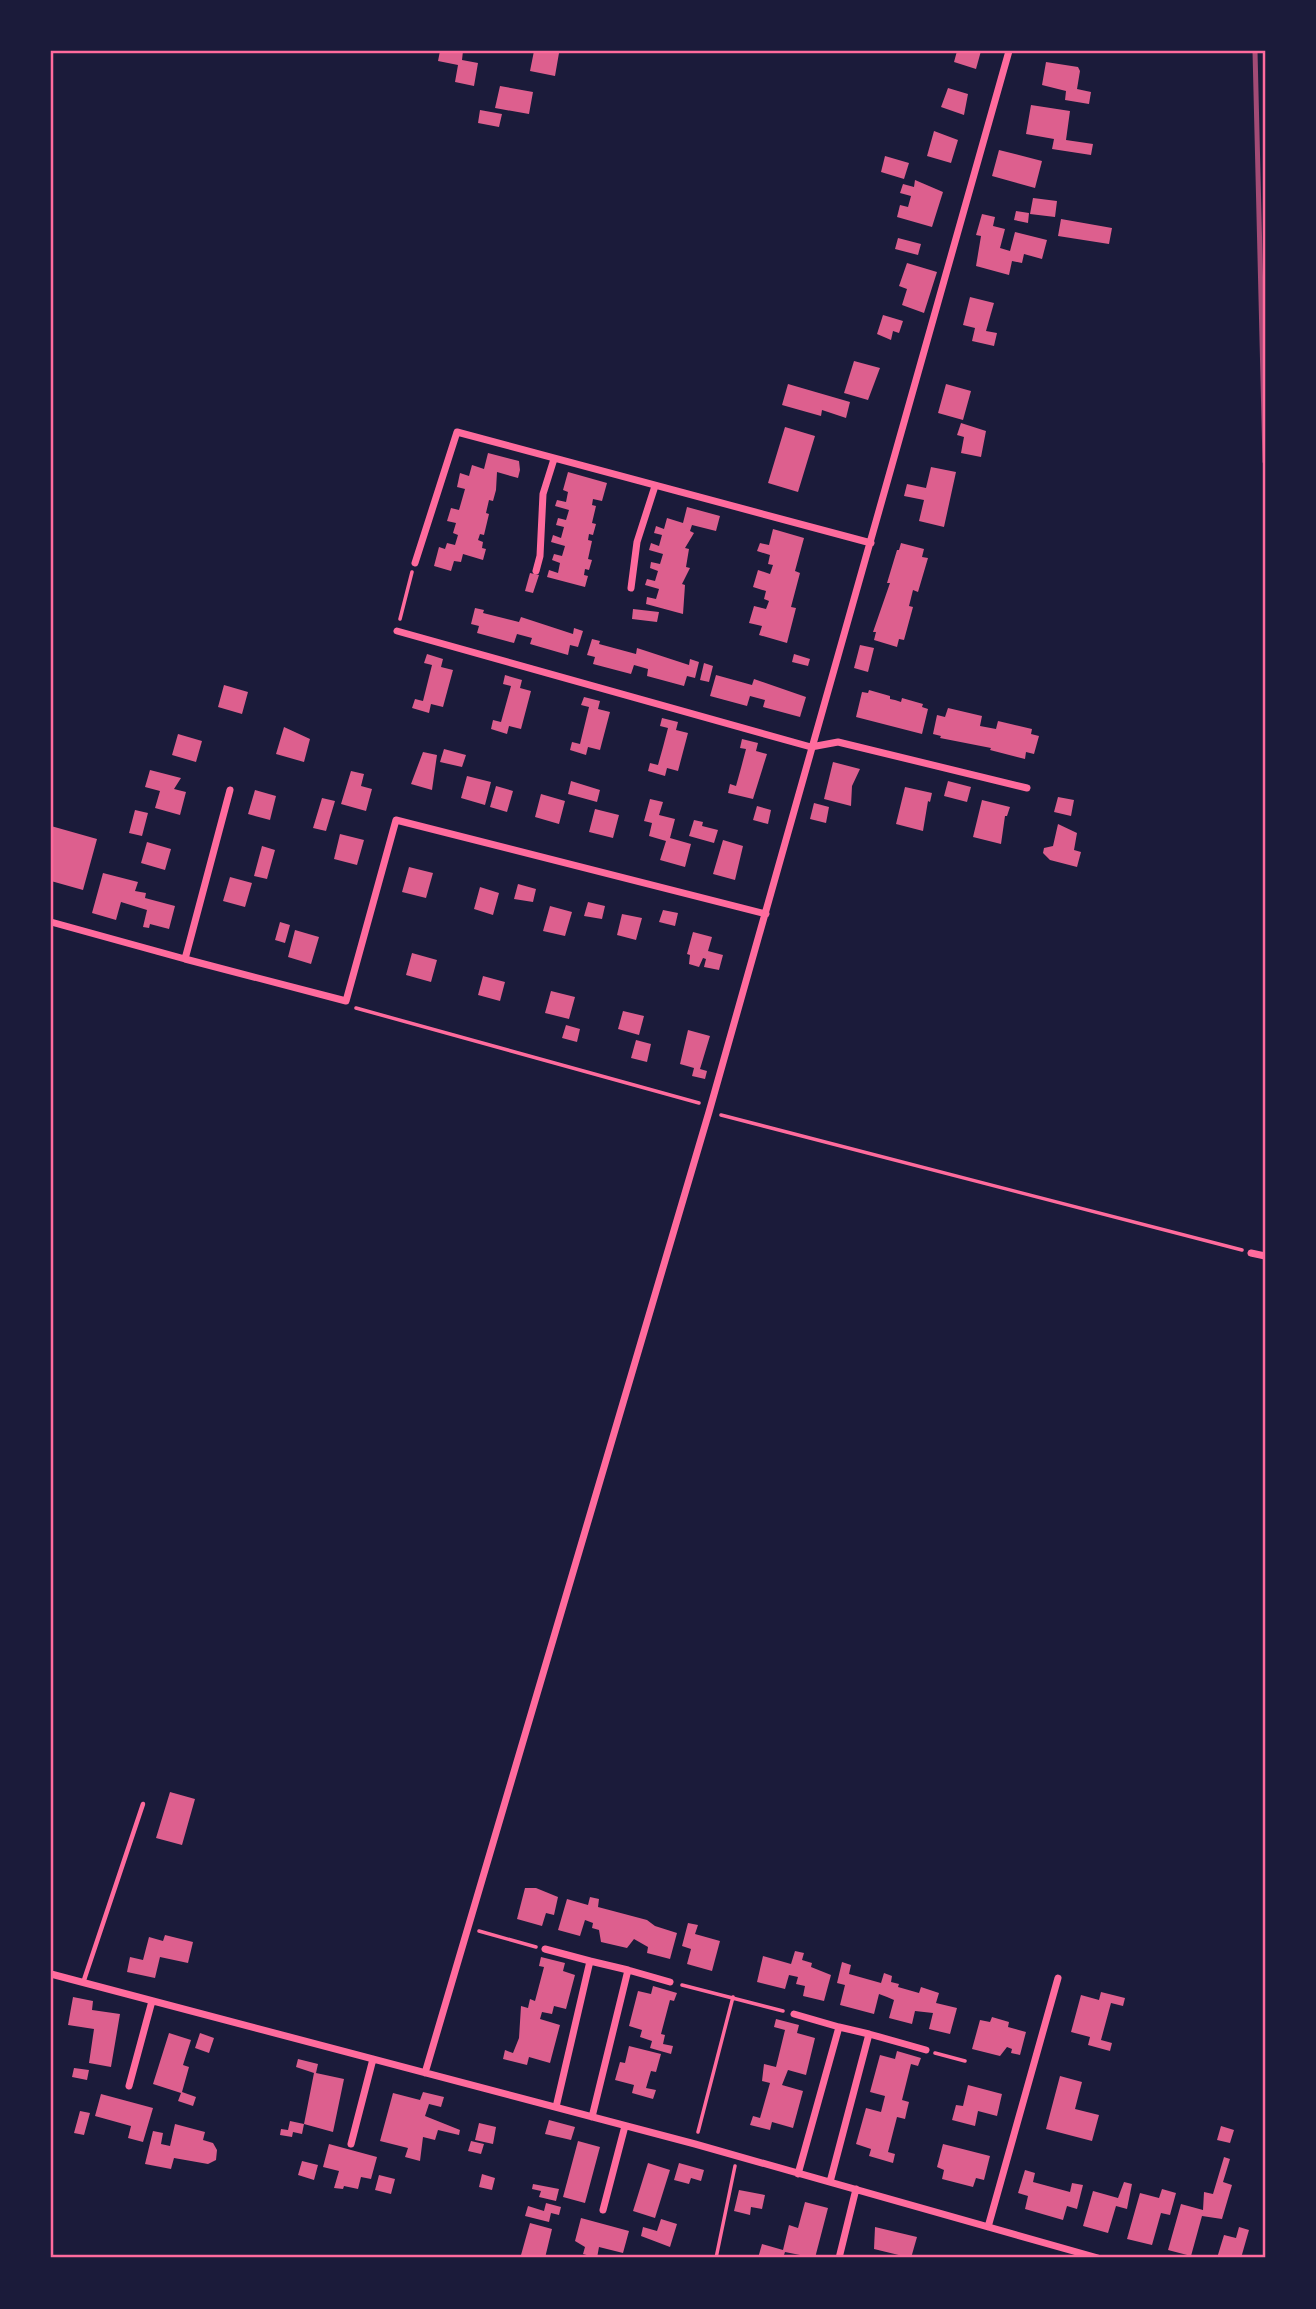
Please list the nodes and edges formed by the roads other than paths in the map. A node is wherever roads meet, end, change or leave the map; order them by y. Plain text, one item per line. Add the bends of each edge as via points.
1 (1009, 51) edge
2 (554, 459) junction
3 (655, 486) junction
4 (871, 543) junction
5 (415, 563) road end
6 (536, 571) dead end
7 (631, 588) dead end
8 (397, 631) road end
9 (811, 747) junction
10 (1027, 788) dead end
11 (230, 790) dead end
12 (766, 914) junction
13 (51, 922) edge
14 (185, 959) junction
15 (1251, 1253) road end
16 (1265, 1256) edge
17 (143, 1804) dead end
18 (545, 1949) road end
19 (590, 1961) junction
20 (628, 1970) junction
21 (51, 1974) edge
22 (1058, 1978) dead end
23 (670, 1982) road end
24 (83, 1983) junction
25 (152, 2001) junction
26 (794, 2014) road end
27 (839, 2026) junction
28 (869, 2034) junction
29 (926, 2050) road end
30 (373, 2059) junction
31 (425, 2073) junction
32 (129, 2086) dead end
33 (556, 2107) junction
34 (592, 2117) junction
35 (625, 2126) junction
36 (351, 2144) dead end
37 (798, 2174) junction
38 (830, 2182) junction
39 (856, 2189) junction
40 (603, 2210) dead end
41 (988, 2227) junction
42 (839, 2258) edge
43 (1098, 2258) edge

1 - 4 street
2 - 3 street
2 - 5 street via 457,432
2 - 6 street via 543,494
3 - 4 street
3 - 7 street via 637,542
4 - 9 street
8 - 9 street
9 - 10 street via 838,742
9 - 12 street
11 - 14 street
12 - 14 street via 396,820 346,1001
12 - 31 street
13 - 14 street
15 - 16 street
17 - 24 lane
18 - 19 street
19 - 20 street
19 - 33 street
20 - 23 street
20 - 34 street
21 - 24 street
22 - 41 street
24 - 25 street
25 - 30 street
25 - 32 street
26 - 27 street
27 - 28 street
27 - 37 street
28 - 29 street
28 - 38 street
30 - 31 street
30 - 36 street
31 - 33 street
33 - 34 street
34 - 35 street
35 - 37 street
35 - 40 street
37 - 38 street
38 - 39 street
39 - 41 street
39 - 42 street
41 - 43 street

